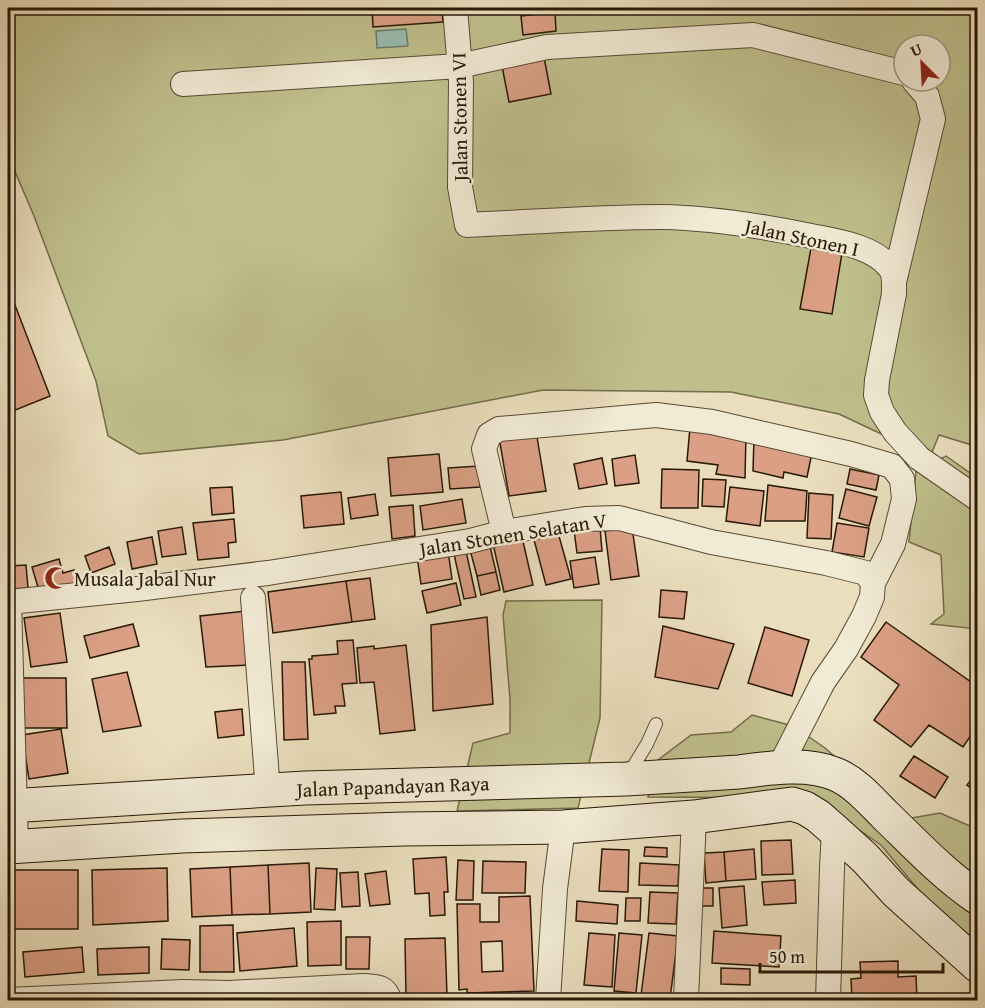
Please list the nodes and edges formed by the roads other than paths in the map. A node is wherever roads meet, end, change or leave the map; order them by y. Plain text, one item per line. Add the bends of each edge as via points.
1 (454, 8) edge
2 (459, 66) junction
3 (892, 70) edge
4 (183, 84) dead end
5 (924, 93) edge
6 (466, 225) joint
7 (894, 282) junction
8 (978, 499) edge
9 (504, 532) junction
10 (873, 583) junction
11 (253, 598) dead end
12 (8, 602) edge
13 (656, 724) dead end
14 (779, 768) junction
15 (626, 779) junction
16 (268, 791) junction
17 (156, 797) junction
18 (11, 806) edge
19 (694, 817) junction
20 (563, 827) junction
21 (834, 830) junction
22 (154, 837) junction
23 (12, 847) edge
24 (978, 898) edge
25 (972, 951) edge
26 (20, 1000) edge
27 (389, 1000) edge
28 (548, 1000) edge
29 (686, 1000) edge
30 (828, 1000) edge

1 - 2 street, Jalan Stonen VI
2 - 3 street via 547,47 753,35
2 - 4 street
2 - 6 street, Jalan Stonen VI via 460,187
5 - 7 street via 933,119
6 - 7 street, Jalan Stonen I via 662,217 736,222 834,240 871,252 891,269
7 - 8 street via 877,380 876,395 882,412 919,458
9 - 10 street, Jalan Stonen Selatan V via 585,519 619,518 711,543 856,570 866,573
9 - 10 street via 484,449 489,435 499,429 656,415 712,422 892,466 902,479 904,499 893,544
9 - 12 street, Jalan Stonen Selatan V via 471,541 268,573
10 - 14 street via 864,616
11 - 16 street
12 - 18 street
13 - 15 lane
14 - 15 main road, Jalan Papandayan Raya
14 - 24 main road, Jalan Papandayan Raya via 811,767 836,774 858,789 953,880
15 - 16 main road, Jalan Papandayan Raya
16 - 17 main road, Jalan Papandayan Raya
17 - 18 main road, Jalan Papandayan Raya
17 - 22 main road
18 - 23 street
19 - 20 main road
19 - 21 main road via 792,804 806,808
19 - 29 street
20 - 22 main road
20 - 28 street
21 - 25 main road via 896,892
21 - 30 street
22 - 23 main road
26 - 27 street via 363,986 380,988

